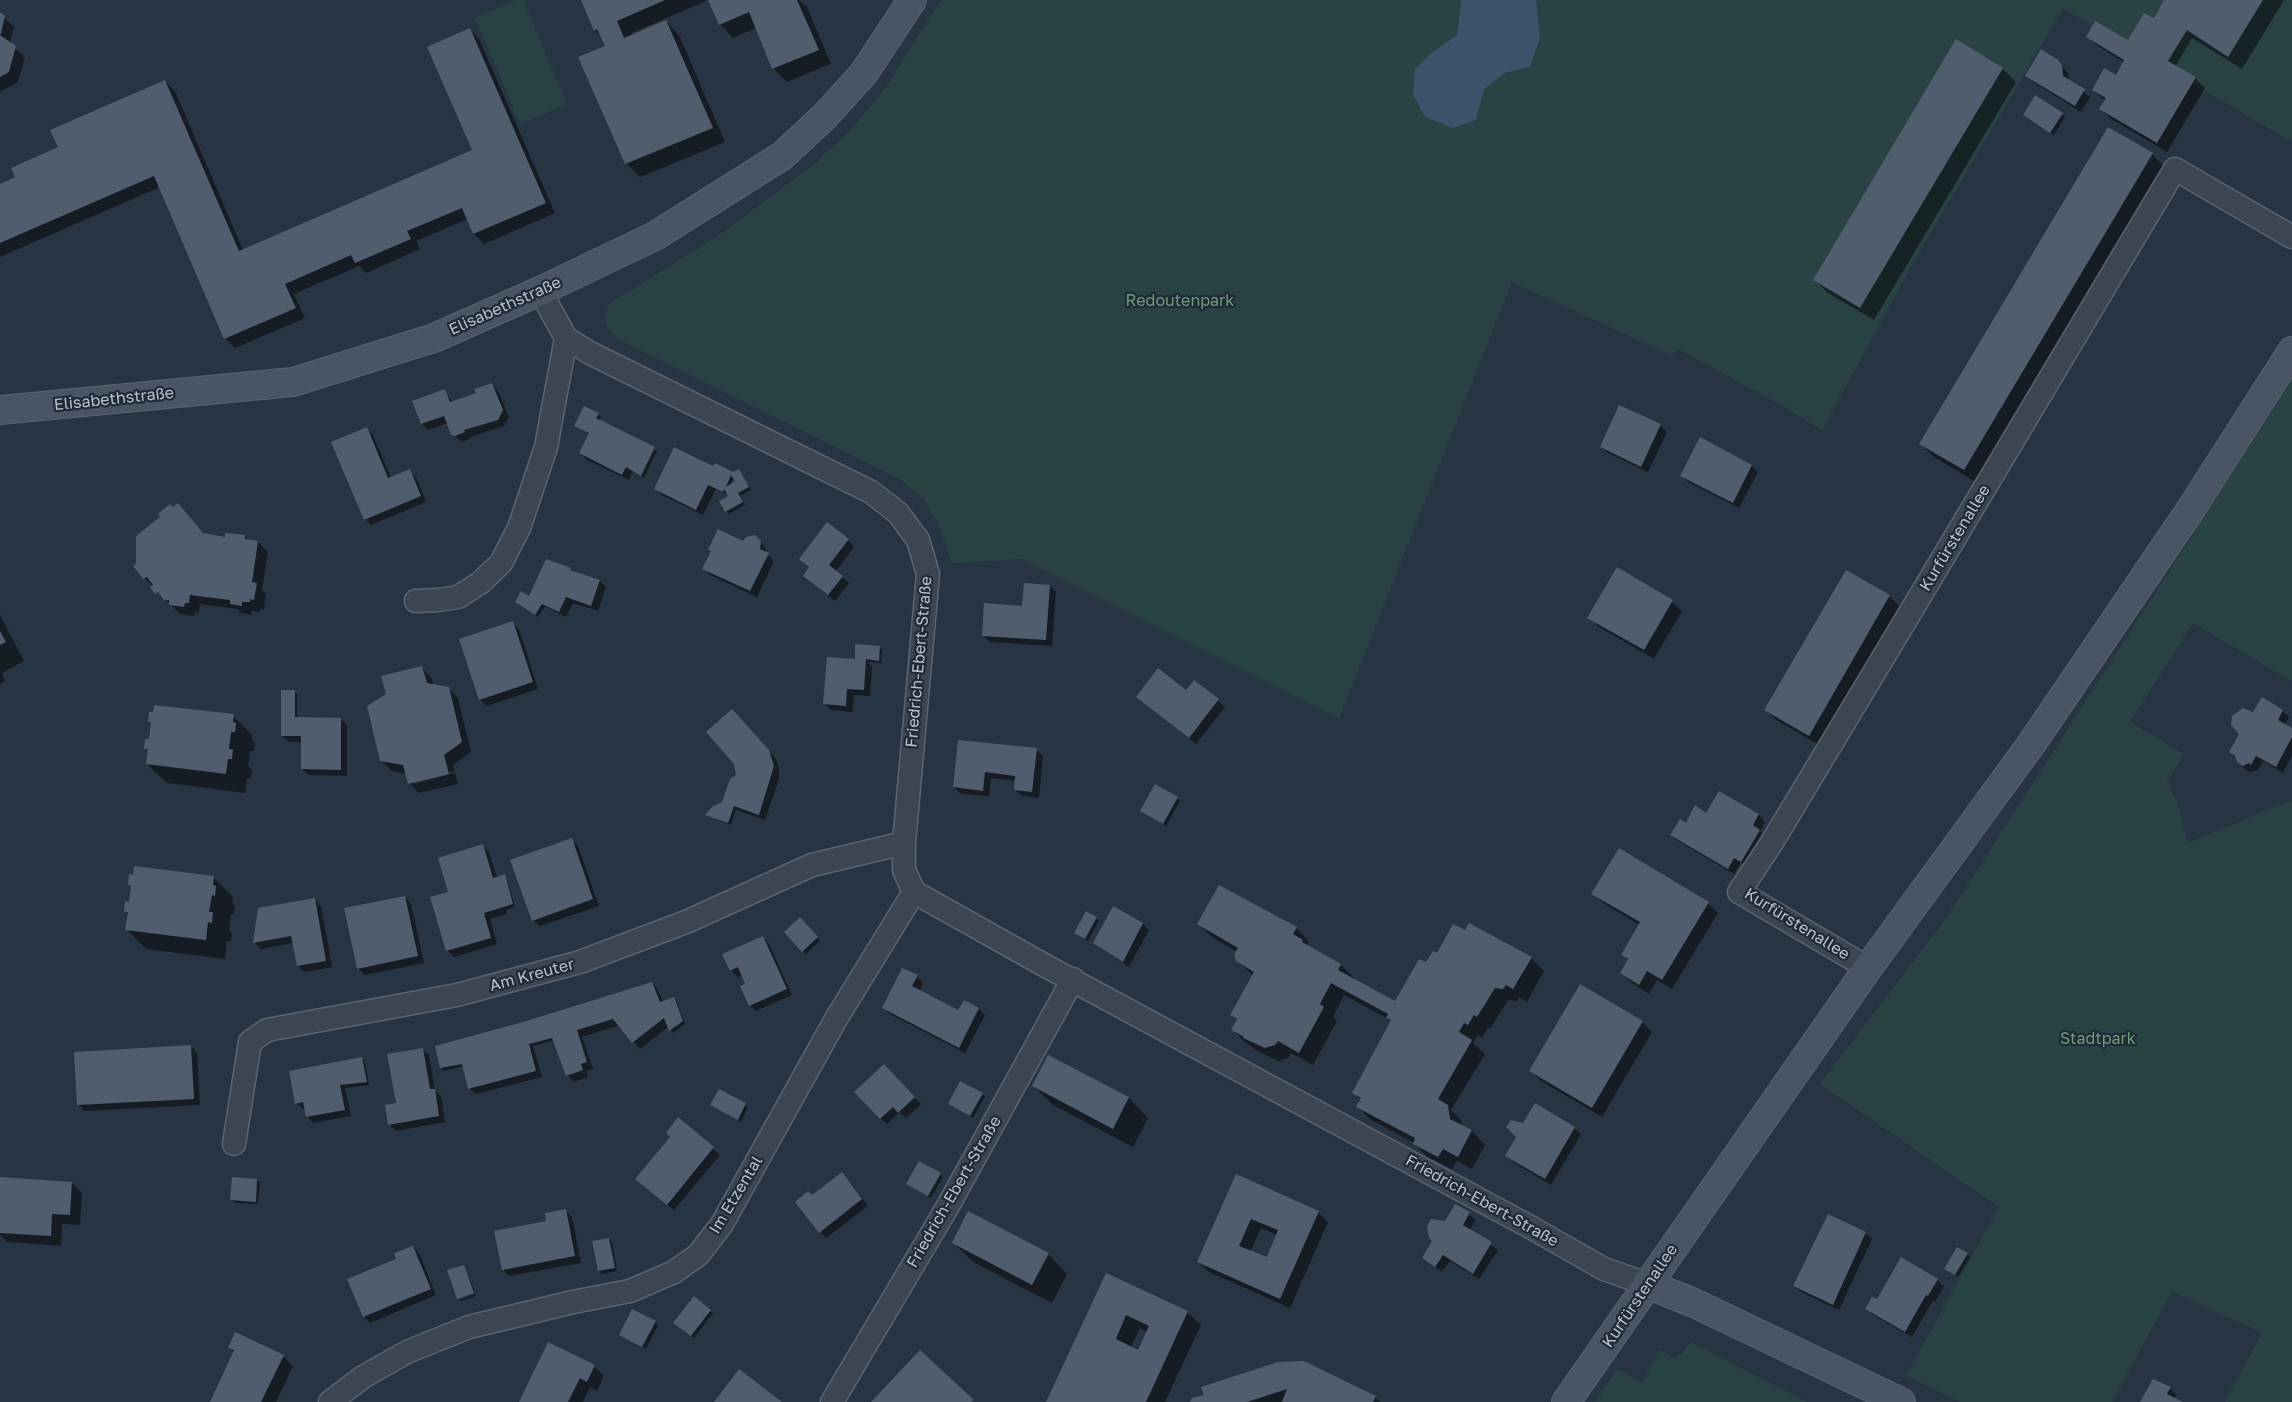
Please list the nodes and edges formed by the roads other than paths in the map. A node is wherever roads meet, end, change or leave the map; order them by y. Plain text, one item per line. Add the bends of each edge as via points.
1 (912, 0) edge
2 (2292, 236) edge
3 (540, 291) junction
4 (566, 338) junction
5 (2292, 352) edge
6 (0, 410) edge
7 (416, 601) dead end
8 (904, 843) junction
9 (914, 892) junction
10 (1868, 968) junction
11 (1073, 980) junction
12 (234, 1144) dead end
13 (1648, 1284) junction
14 (330, 1402) edge
15 (832, 1402) edge
16 (1566, 1402) edge
17 (1901, 1402) edge

1 - 3 street, Elisabethstraße via 864,73 782,156 655,236
2 - 10 street, Kurfürstenallee via 2175,169 1771,844 1739,892
3 - 4 street, Friedrich-Ebert-Straße
3 - 6 street, Elisabethstraße via 434,338 294,382
4 - 7 street via 546,447 519,528 501,563 480,583 458,596
4 - 8 street, Friedrich-Ebert-Straße via 590,353 870,492 898,513 918,540 928,574
5 - 10 street, Kurfürstenallee via 2191,509 2032,743
8 - 9 street, Friedrich-Ebert-Straße via 904,870
8 - 12 street, Am Kreuter via 812,865 686,922 580,962 457,995 267,1030 250,1042
9 - 11 street, Friedrich-Ebert-Straße
9 - 14 street, Im Etzental via 836,1020 722,1224 698,1255 674,1272 630,1291 469,1327 407,1352 362,1377
10 - 13 street, Kurfürstenallee
11 - 13 street, Friedrich-Ebert-Straße via 1604,1269
11 - 15 street, Friedrich-Ebert-Straße via 948,1206
13 - 16 street, Kurfürstenallee
13 - 17 street, Friedrich-Ebert-Straße

